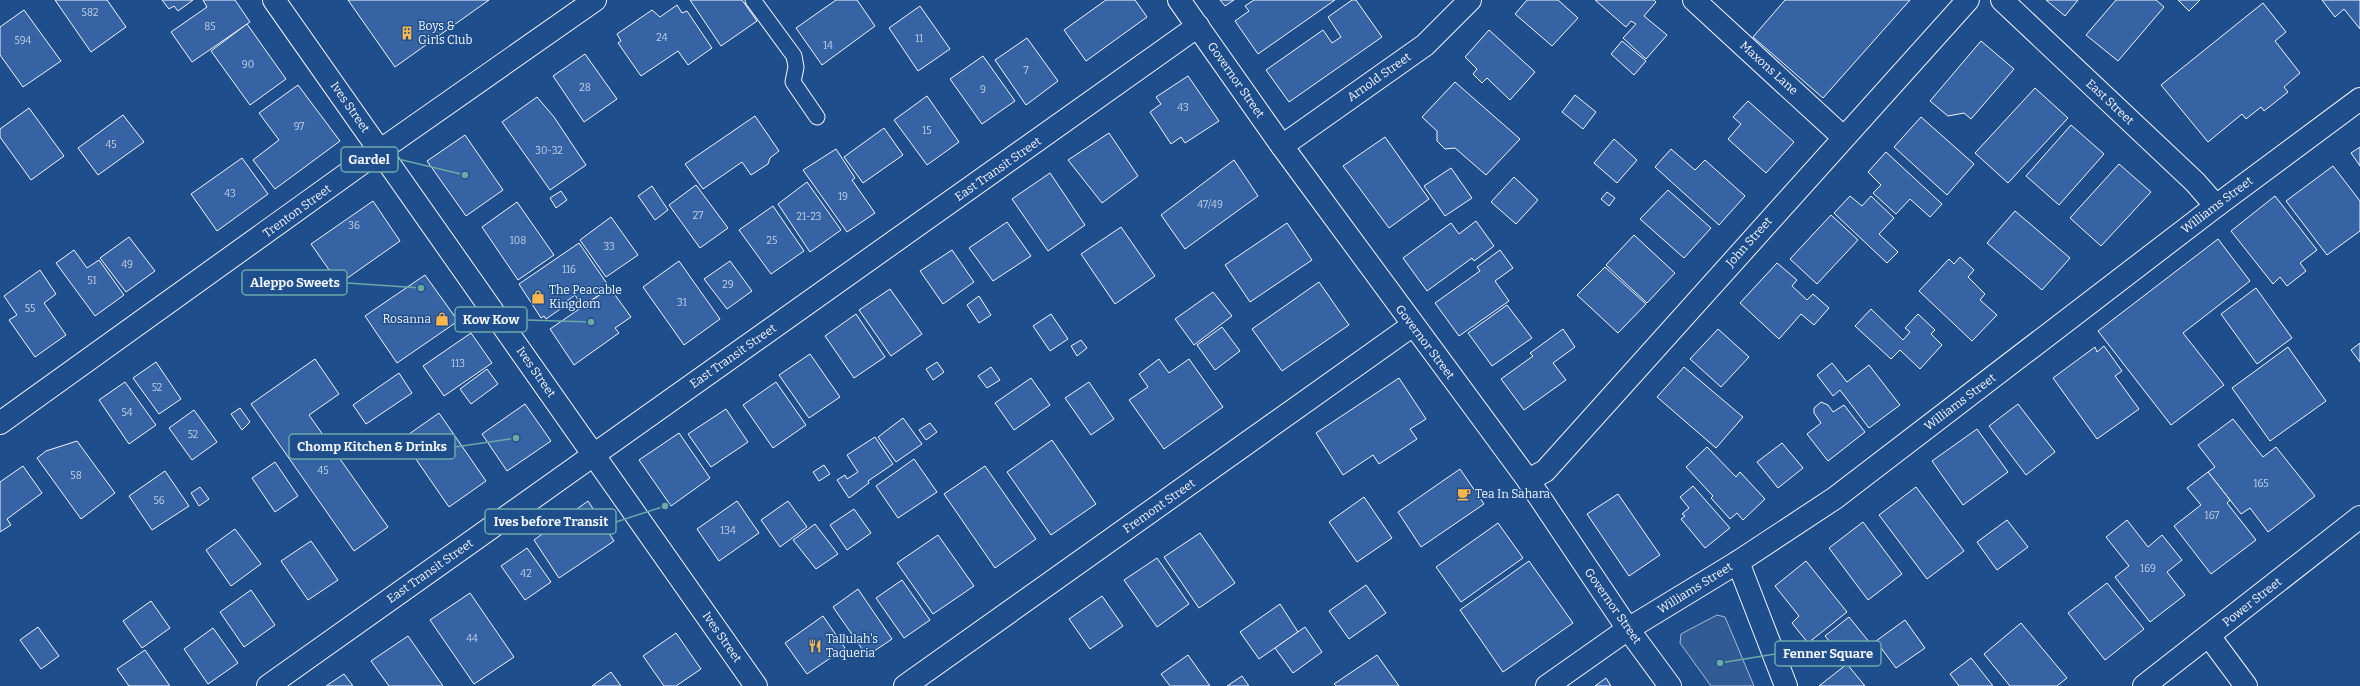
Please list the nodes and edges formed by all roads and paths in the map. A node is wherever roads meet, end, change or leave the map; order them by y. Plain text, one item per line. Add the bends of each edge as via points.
1 (595, 0) edge
2 (753, 0) edge
3 (1179, 0) edge
4 (1470, 0) edge
5 (1694, 0) edge
6 (1968, 0) edge
7 (2002, 0) edge
8 (279, 2) edge
9 (1198, 26) junction
10 (2360, 99) edge
11 (817, 117) dead end
12 (1843, 137) junction
13 (1282, 146) junction
14 (380, 151) junction
15 (2216, 206) junction
16 (1413, 326) junction
17 (0, 423) edge
18 (593, 455) junction
19 (1528, 480) junction
20 (2360, 517) edge
21 (1738, 562) junction
22 (1628, 629) junction
23 (2209, 636) junction
24 (268, 686) edge
25 (756, 686) edge
26 (905, 686) edge
27 (1547, 686) edge
28 (1670, 686) edge
29 (1786, 686) edge
30 (2144, 686) edge
31 (2246, 686) edge

1 - 14 street, Trenton Street
2 - 11 lane via 794,56 796,67 793,82
3 - 9 street, Governor Street
4 - 13 street, Arnold Street via 1425,45
5 - 12 street, Maxons Lane
6 - 12 street, John Street
7 - 15 street, East Street via 2196,182
8 - 14 street, Ives Street
9 - 13 street, Governor Street
9 - 18 street, East Transit Street
10 - 15 street, Williams Street
12 - 19 street, John Street via 1545,471
13 - 16 street, Governor Street
14 - 17 street, Trenton Street
14 - 18 street, Ives Street
15 - 21 street, Williams Street via 1835,498
16 - 19 street, Governor Street
16 - 26 street, Fremont Street
18 - 24 street, East Transit Street
18 - 25 street, Ives Street
19 - 22 street, Governor Street
20 - 23 street, Power Street
21 - 22 street, Williams Street
21 - 29 street
22 - 27 street, Williams Street
22 - 28 street, Governor Street
23 - 30 street, Power Street
23 - 31 street

